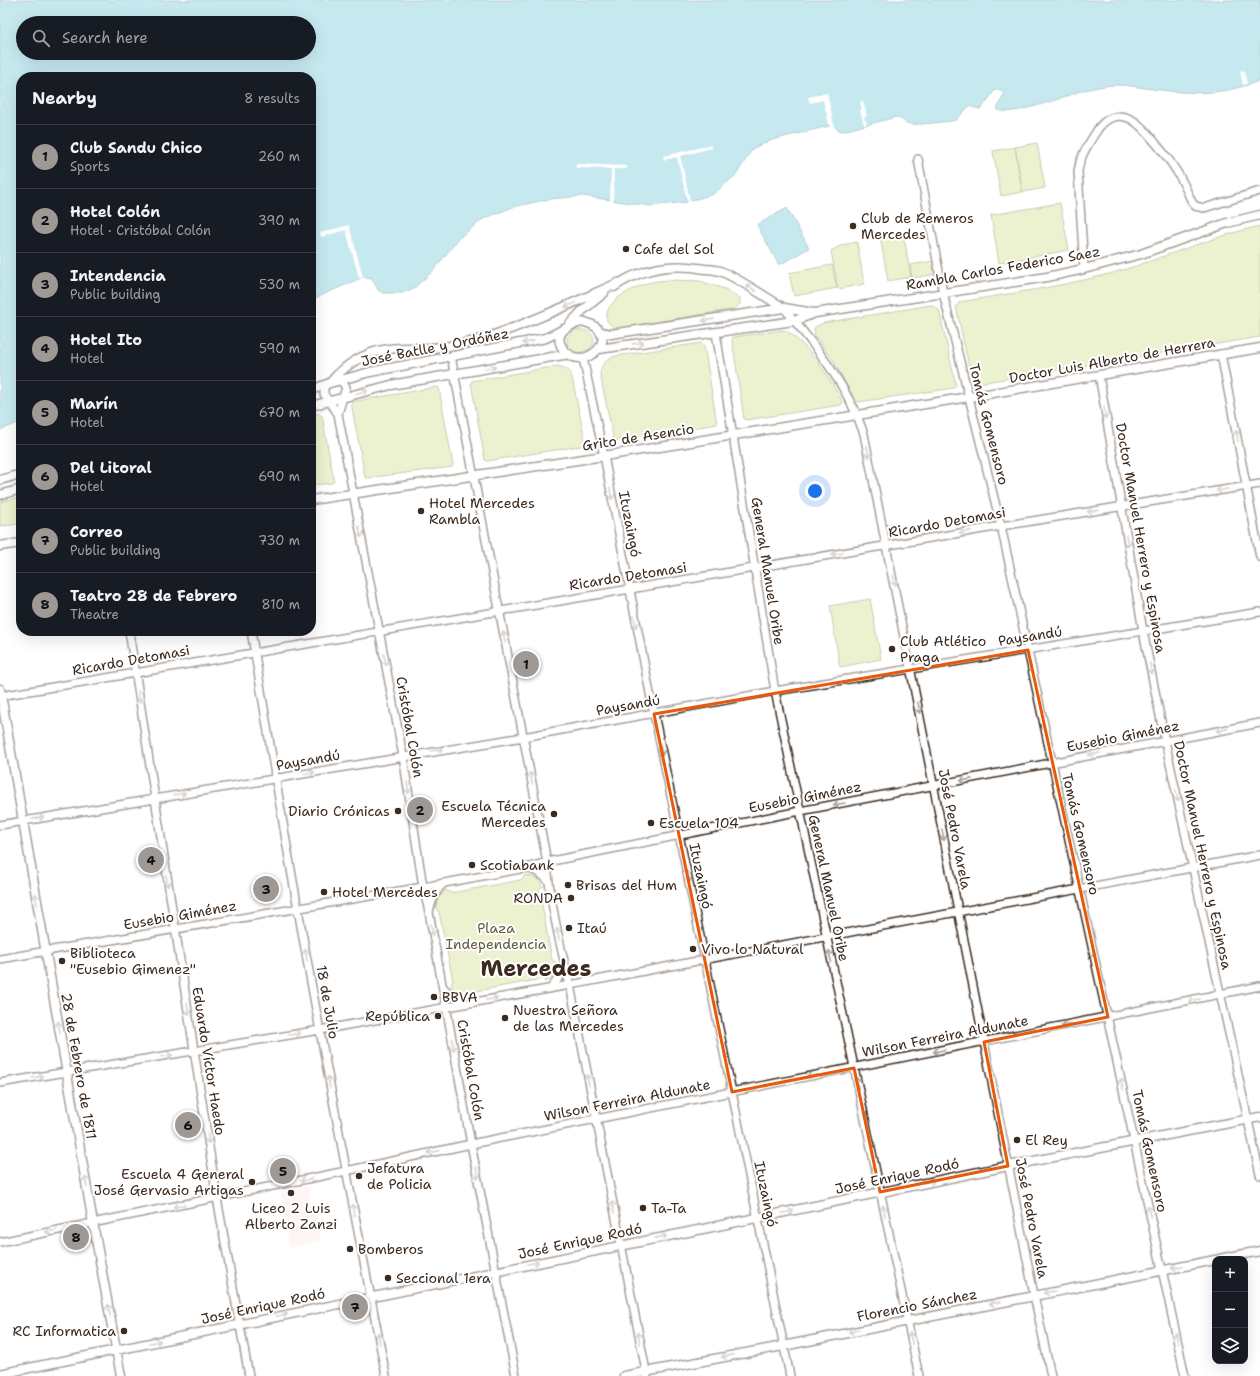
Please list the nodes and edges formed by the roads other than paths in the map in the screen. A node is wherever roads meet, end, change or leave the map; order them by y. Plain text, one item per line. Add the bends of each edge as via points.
1 (918, 159) dead end
2 (1260, 191) edge
3 (1260, 215) edge
4 (1084, 269) junction
5 (618, 283) junction
6 (943, 293) junction
7 (784, 308) junction
8 (815, 313) junction
9 (794, 321) junction
10 (567, 327) junction
11 (600, 332) junction
12 (716, 332) junction
13 (1260, 348) edge
14 (599, 349) junction
15 (569, 354) junction
16 (1221, 354) junction
17 (451, 356) junction
18 (583, 358) junction
19 (454, 374) junction
20 (1099, 374) junction
21 (341, 380) junction
22 (327, 384) junction
23 (316, 388) edge
24 (343, 397) junction
25 (969, 397) junction
26 (328, 401) junction
27 (316, 405) edge
28 (338, 414) junction
29 (857, 416) junction
30 (733, 435) junction
31 (604, 456) junction
32 (16, 475) edge
33 (473, 476) junction
34 (0, 480) edge
35 (1260, 484) edge
36 (1247, 486) junction
37 (16, 491) edge
38 (353, 494) junction
39 (0, 495) edge
40 (316, 499) edge
41 (1121, 507) junction
42 (1001, 526) junction
43 (16, 544) edge
44 (886, 545) junction
45 (0, 546) edge
46 (1260, 557) edge
47 (754, 568) junction
48 (629, 589) junction
49 (499, 610) junction
50 (1260, 612) edge
51 (379, 630) junction
52 (1143, 630) junction
53 (130, 636) edge
54 (251, 636) edge
55 (1028, 650) junction
56 (254, 652) junction
57 (911, 669) junction
58 (135, 672) junction
59 (775, 691) junction
60 (0, 693) edge
61 (654, 714) junction
62 (1260, 722) edge
63 (523, 736) junction
64 (1165, 741) junction
65 (403, 756) junction
66 (1051, 762) junction
67 (275, 779) junction
68 (934, 786) junction
69 (154, 798) junction
70 (800, 811) junction
71 (23, 821) junction
72 (0, 825) edge
73 (679, 835) junction
74 (1260, 855) edge
75 (547, 862) junction
76 (1192, 867) junction
77 (526, 868) junction
78 (549, 882) junction
79 (444, 883) junction
80 (422, 887) junction
81 (1080, 889) junction
82 (297, 908) junction
83 (429, 912) junction
84 (958, 912) junction
85 (175, 929) junction
86 (826, 936) junction
87 (45, 951) junction
88 (0, 959) edge
89 (705, 960) junction
90 (564, 962) junction
91 (570, 985) junction
92 (1260, 986) edge
93 (443, 987) junction
94 (551, 988) junction
95 (1220, 995) junction
96 (466, 1003) junction
97 (447, 1007) junction
98 (1108, 1017) junction
99 (320, 1030) junction
100 (984, 1042) junction
101 (194, 1051) junction
102 (854, 1068) junction
103 (67, 1072) junction
104 (0, 1084) edge
105 (732, 1092) junction
106 (1260, 1117) edge
107 (1248, 1119) junction
108 (596, 1120) junction
109 (1134, 1141) junction
110 (471, 1144) junction
111 (1008, 1166) junction
112 (346, 1171) junction
113 (1260, 1175) edge
114 (880, 1192) junction
115 (217, 1198) junction
116 (758, 1218) junction
117 (93, 1223) junction
118 (0, 1242) edge
119 (621, 1246) junction
120 (1260, 1252) edge
121 (1237, 1256) edge
122 (1212, 1261) edge
123 (1162, 1269) junction
124 (495, 1271) junction
125 (1034, 1295) junction
126 (371, 1297) junction
127 (907, 1320) junction
128 (240, 1324) junction
129 (783, 1346) junction
130 (117, 1350) junction
131 (0, 1374) edge
132 (647, 1374) edge
133 (121, 1376) edge
134 (249, 1376) edge
135 (386, 1376) edge
136 (516, 1376) edge
137 (624, 1376) edge
138 (790, 1376) edge
139 (919, 1376) edge
140 (1050, 1376) edge
141 (1185, 1376) edge

1 - 6 street, Tomás Gomensoro
2 - 4 street via 1204,208 1195,206 1178,173 1147,134 1134,121 1122,116 1112,117 1101,124 1079,162
3 - 4 street, Rambla Carlos Federico Saez via 1227,223 1141,254
4 - 6 street, Rambla Carlos Federico Saez
7 -> 5 street via 720,271 696,267 669,266 649,270
5 - 10 street via 582,311
5 -> 22 street via 485,338 433,348 384,349 373,352 350,363
6 - 8 street, Rambla Carlos Federico Saez
6 - 25 street, Tomás Gomensoro
7 - 8 street, Rambla Carlos Federico Saez
7 - 9 street, José Pedro Varela
7 -> 11 street, Rambla Carlos Federico Saez via 611,334
8 - 9 street, Rambla Carlos Federico Saez
9 - 12 street, Rambla Carlos Federico Saez
9 - 29 street, José Pedro Varela via 832,370
10 - 11 street via 577,322 585,322 594,325
10 - 15 street via 560,337 561,345
10 -> 17 street, José Batlle y Ordóñez via 546,338
11 - 14 street via 602,341
14 -> 12 street, Rambla Carlos Federico Saez
12 - 30 street, General Manuel Oribe
13 - 16 street, Doctor Luis Alberto de Herrera
14 - 18 street
15 - 18 street
19 -> 15 street
16 - 20 street, Doctor Luis Alberto de Herrera
36 -> 16 street
17 - 19 street
17 - 21 street, José Batlle y Ordóñez
18 - 31 street, Ituzaingó
24 -> 19 street via 391,385
19 - 33 street
20 - 25 street, Doctor Luis Alberto de Herrera
20 -> 41 street, Doctor Manuel Herrero y Espinosa
21 - 22 street, José Batlle y Ordóñez
21 - 24 street via 346,387
22 - 23 street, José Batlle y Ordóñez
22 - 26 street via 324,394
24 - 26 street
24 - 28 street
25 - 29 street, Grito de Asencio
25 - 42 street, Tomás Gomensoro
26 - 27 street
26 - 28 street
28 - 38 street, Cristóbal Colón
29 - 30 street, Grito de Asencio
29 -> 44 street, José Pedro Varela via 864,434
30 - 31 street, Grito de Asencio
30 - 47 street, General Manuel Oribe
31 - 33 street, Grito de Asencio
31 -> 48 street, Ituzaingó
32 - 34 street
33 - 38 street, Grito de Asencio
33 - 49 street
35 - 36 street, Ricardo Detomasi
36 -> 41 street, Ricardo Detomasi
36 - 46 street
37 - 39 street
38 - 40 street, Grito de Asencio
38 -> 51 street, Cristóbal Colón
41 -> 42 street, Ricardo Detomasi
41 -> 52 street, Doctor Manuel Herrero y Espinosa
42 -> 44 street, Ricardo Detomasi
42 - 55 street, Tomás Gomensoro
43 - 45 street
44 -> 47 street, Ricardo Detomasi
44 -> 57 street, José Pedro Varela
47 - 48 street, Ricardo Detomasi
47 - 59 street, General Manuel Oribe
48 - 49 street, Ricardo Detomasi
48 -> 61 street, Ituzaingó
49 - 51 street, Ricardo Detomasi
63 -> 49 street
50 - 52 street, Paysandú
51 - 56 street, Ricardo Detomasi
51 -> 65 street, Cristóbal Colón
52 - 55 street, Paysandú
52 -> 64 street, Doctor Manuel Herrero y Espinosa
53 - 58 street, Eduardo Víctor Haedo
54 - 56 street, 18 de Julio
55 - 57 street, Paysandú
55 - 66 street, Tomás Gomensoro
56 - 58 street, Ricardo Detomasi
56 - 67 street, 18 de Julio
57 - 59 street, Paysandú
57 -> 68 street, José Pedro Varela
58 - 60 street, Ricardo Detomasi
58 -> 69 street, Eduardo Víctor Haedo
59 - 61 street, Paysandú
59 - 70 street, General Manuel Oribe
60 - 71 street, 28 de Febrero de 1811
61 - 63 street, Paysandú
61 -> 73 street, Ituzaingó
62 -> 64 street, Eusebio Giménez
65 -> 63 street, Paysandú
75 -> 63 street
64 -> 66 street, Eusebio Giménez
64 -> 76 street, Doctor Manuel Herrero y Espinosa
67 -> 65 street, Paysandú
65 -> 80 street, Cristóbal Colón
66 -> 68 street, Eusebio Giménez
66 - 81 street, Tomás Gomensoro
69 -> 67 street, Paysandú
67 - 82 street, 18 de Julio
68 -> 70 street, Eusebio Giménez
68 -> 84 street, José Pedro Varela
71 -> 69 street, Paysandú
69 -> 85 street, Eduardo Víctor Haedo
70 - 73 street, Eusebio Giménez
70 - 86 street, General Manuel Oribe
71 - 72 street, Paysandú
87 -> 71 street, 28 de Febrero de 1811
73 - 75 street, Eusebio Giménez
73 -> 89 street, Ituzaingó
74 - 76 street
75 - 77 street, Eusebio Giménez
75 - 78 street
76 - 81 street
76 - 95 street, Doctor Manuel Herrero y Espinosa
77 - 78 street via 539,872
77 - 79 street, Eusebio Giménez
90 -> 78 street
79 - 80 street, Eusebio Giménez
79 - 83 street via 437,889
80 - 82 street, Eusebio Giménez
80 - 83 street, Cristóbal Colón
81 - 84 street
98 -> 81 street, Tomás Gomensoro
82 - 85 street, Eusebio Giménez
99 -> 82 street, 18 de Julio
83 -> 93 street, Cristóbal Colón
84 - 86 street
84 - 100 street, José Pedro Varela
85 - 87 street, Eusebio Giménez
85 -> 101 street, Eduardo Víctor Haedo
86 - 89 street
102 -> 86 street, General Manuel Oribe
87 - 88 street, Eusebio Giménez
103 -> 87 street, 28 de Febrero de 1811
89 - 91 street
89 - 105 street, Ituzaingó
90 - 91 street
90 - 94 street via 561,975
91 - 94 street
108 -> 91 street
92 - 95 street, Wilson Ferreira Aldunate
93 - 96 street
93 - 97 street, Cristóbal Colón
96 -> 94 street
95 -> 98 street, Wilson Ferreira Aldunate
95 - 107 street, Doctor Manuel Herrero y Espinosa
96 - 97 street
97 - 99 street
97 -> 110 street, Cristóbal Colón
98 -> 100 street, Wilson Ferreira Aldunate
109 -> 98 street, Tomás Gomensoro
101 -> 99 street
112 -> 99 street, 18 de Julio
100 -> 102 street, Wilson Ferreira Aldunate
100 - 111 street, José Pedro Varela
103 -> 101 street
101 -> 115 street, Eduardo Víctor Haedo
102 -> 105 street, Wilson Ferreira Aldunate
114 -> 102 street, General Manuel Oribe
104 -> 103 street
117 -> 103 street, 28 de Febrero de 1811
105 - 108 street, Wilson Ferreira Aldunate
105 - 116 street, Ituzaingó
106 - 107 street, José Enrique Rodó
107 - 109 street, José Enrique Rodó
107 - 113 street, Doctor Manuel Herrero y Espinosa
108 - 110 street, Wilson Ferreira Aldunate
119 -> 108 street
109 - 111 street, José Enrique Rodó
123 -> 109 street, Tomás Gomensoro
110 -> 112 street, Wilson Ferreira Aldunate
110 -> 124 street, Cristóbal Colón
114 -> 111 street, José Enrique Rodó
111 - 125 street, José Pedro Varela
112 -> 115 street, Wilson Ferreira Aldunate
126 -> 112 street, 18 de Julio
116 -> 114 street, José Enrique Rodó
127 -> 114 street, General Manuel Oribe
115 -> 117 street, Wilson Ferreira Aldunate
115 - 128 street, Eduardo Víctor Haedo
119 -> 116 street, José Enrique Rodó
116 - 129 street, Ituzaingó
117 -> 118 street, Wilson Ferreira Aldunate
130 -> 117 street, 28 de Febrero de 1811
124 -> 119 street, José Enrique Rodó
132 -> 119 street
120 - 121 street
122 -> 123 street, Florencio Sánchez
123 -> 125 street, Florencio Sánchez
141 -> 123 street, Tomás Gomensoro
124 - 126 street, José Enrique Rodó
124 - 136 street, Cristóbal Colón
125 -> 127 street, Florencio Sánchez
125 - 140 street, José Pedro Varela
128 -> 126 street, José Enrique Rodó
135 -> 126 street, 18 de Julio
127 -> 129 street, Florencio Sánchez
139 -> 127 street, General Manuel Oribe
130 -> 128 street, José Enrique Rodó
128 - 134 street, Eduardo Víctor Haedo
129 -> 132 street, Florencio Sánchez
129 - 138 street, Ituzaingó
130 - 131 street, José Enrique Rodó
130 - 133 street, 28 de Febrero de 1811
132 - 137 street, Florencio Sánchez

